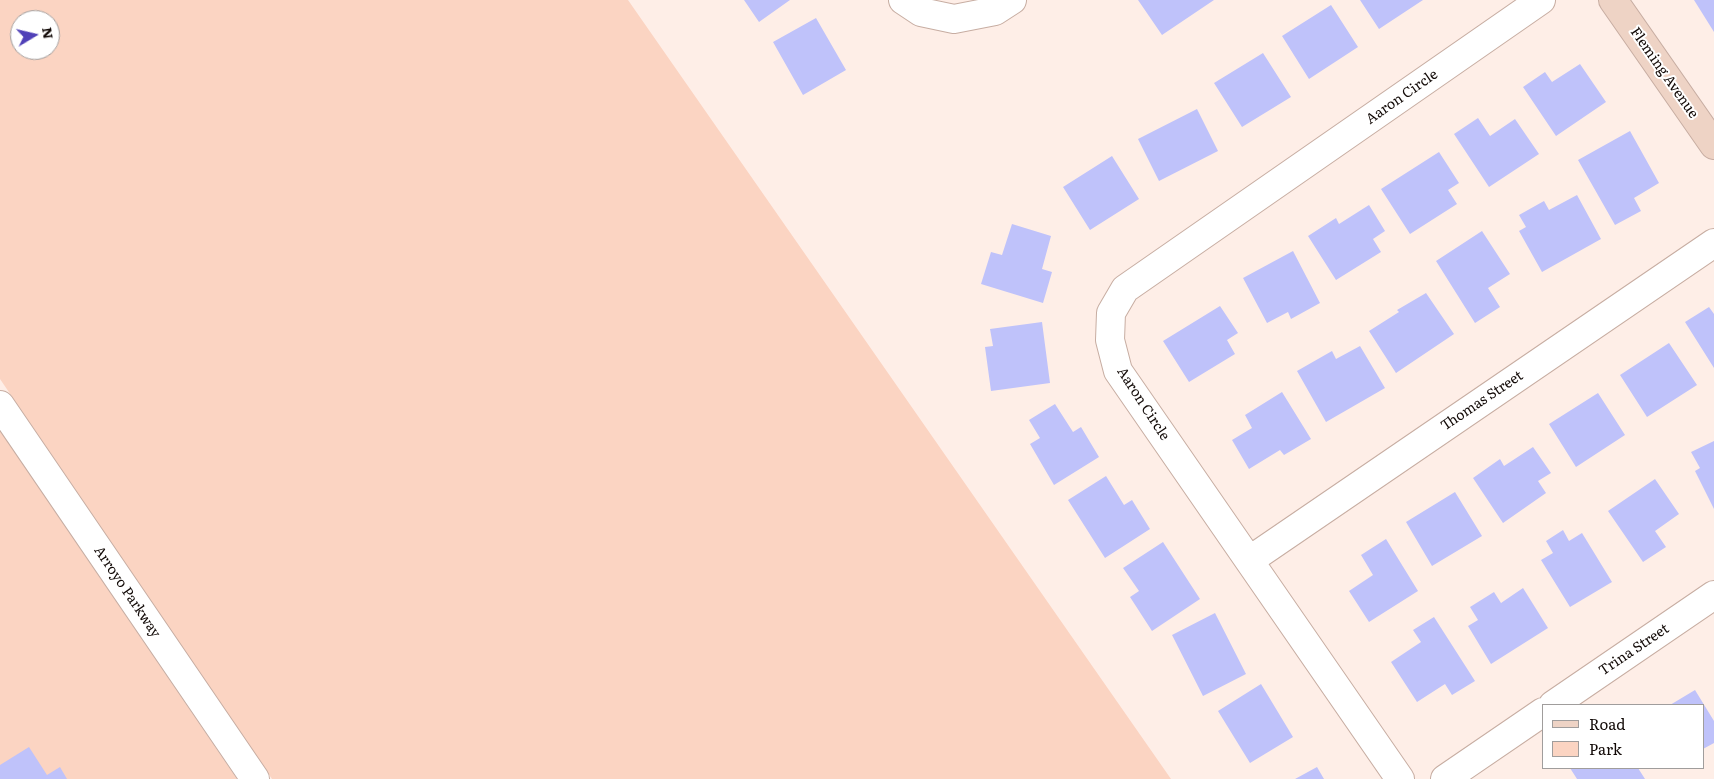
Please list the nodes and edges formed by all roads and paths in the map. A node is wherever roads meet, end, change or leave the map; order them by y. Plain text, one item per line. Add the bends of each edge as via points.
1 (903, 0) edge
2 (1012, 0) edge
3 (1541, 0) edge
4 (1613, 0) edge
5 (1714, 146) edge
6 (1714, 243) edge
7 (0, 405) edge
8 (1250, 560) junction
9 (1714, 595) edge
10 (1554, 704) edge
11 (1542, 713) edge
12 (254, 779) edge
13 (1400, 779) edge
14 (1446, 779) edge

1 - 2 street via 921,12 954,19 995,11
3 - 8 street, Aaron Circle via 1125,289 1111,313 1110,340 1118,370
4 - 5 street, Fleming Avenue
6 - 8 street, Thomas Street
7 - 12 street, Arroyo Parkway
8 - 13 street, Aaron Circle
9 - 10 street, Trina Street
11 - 14 street

